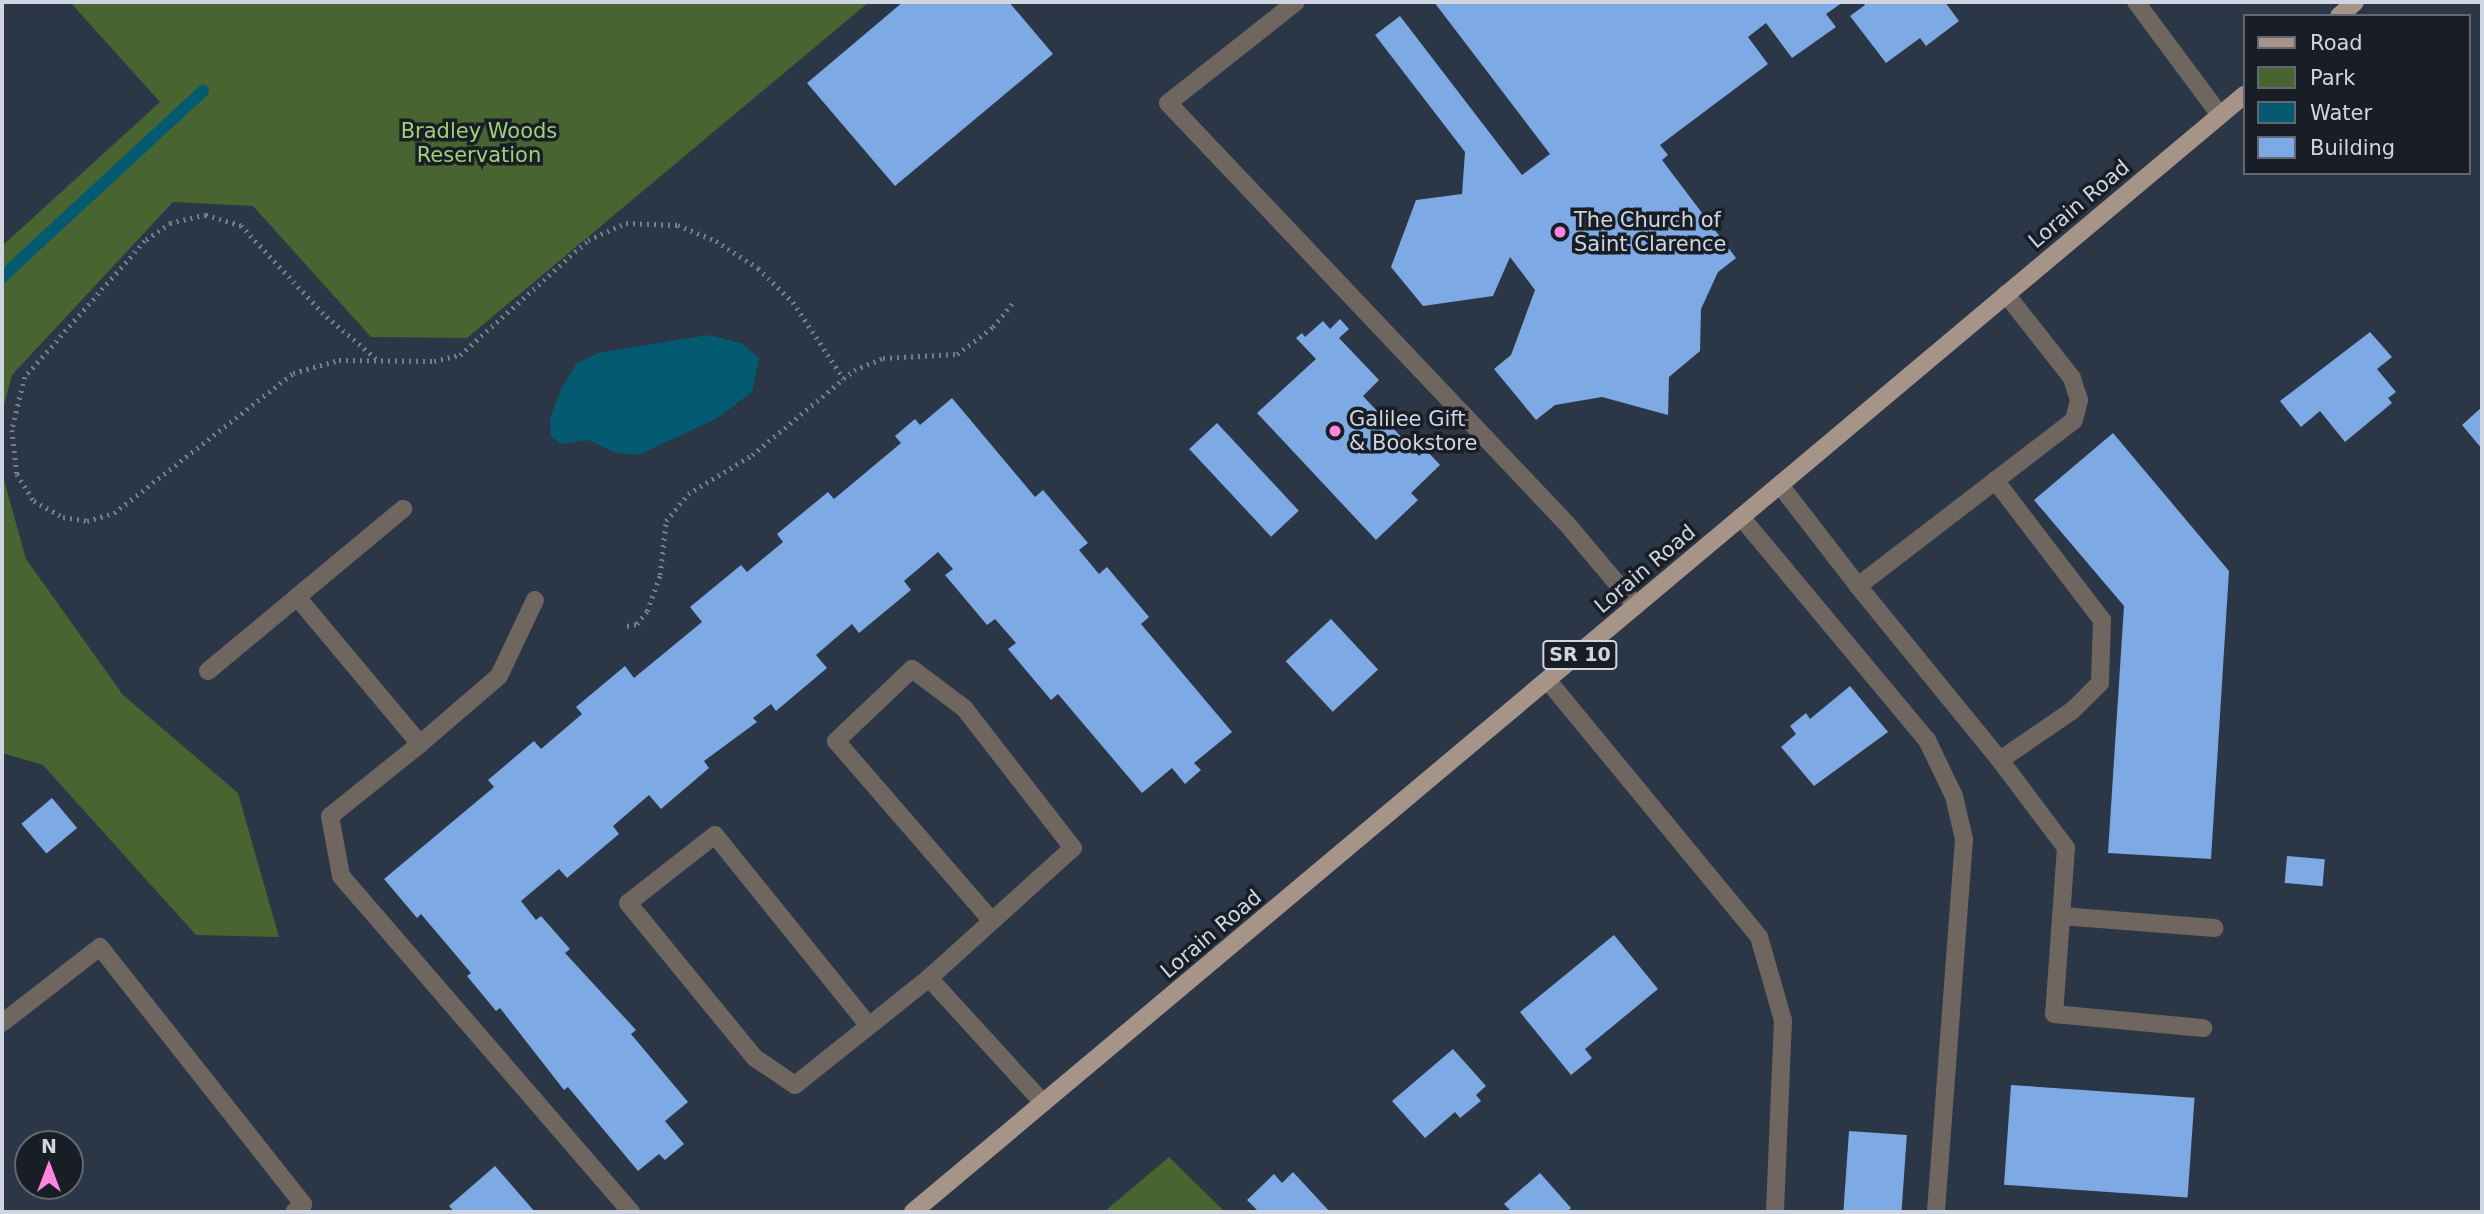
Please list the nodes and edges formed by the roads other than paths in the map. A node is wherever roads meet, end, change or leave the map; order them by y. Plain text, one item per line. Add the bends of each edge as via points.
1 (1296, 2) edge
2 (2136, 2) edge
3 (2355, 2) edge
4 (2341, 14) edge
5 (2242, 97) edge
6 (2220, 116) junction
7 (2006, 294) junction
8 (1996, 480) junction
9 (1780, 485) junction
10 (403, 509) dead end
11 (1741, 517) junction
12 (1858, 586) junction
13 (297, 597) junction
14 (535, 600) dead end
15 (1636, 606) junction
16 (208, 671) dead end
17 (1549, 682) junction
18 (419, 744) junction
19 (2000, 760) junction
20 (2061, 916) junction
21 (992, 921) junction
22 (2215, 928) dead end
23 (929, 978) junction
24 (2, 1023) edge
25 (869, 1026) junction
26 (2203, 1028) dead end
27 (1043, 1103) junction
28 (294, 1212) edge
29 (631, 1212) edge
30 (914, 1212) edge
31 (1775, 1212) edge
32 (1936, 1212) edge

1 - 15 lane via 1168,103 1567,524
2 - 6 lane
3 - 4 main road
5 - 6 main road, Lorain Road / SR 10
6 - 7 main road, Lorain Road / SR 10
7 - 8 lane via 2072,378 2079,400 2074,420
7 - 9 main road, Lorain Road / SR 10
8 - 12 lane
8 - 19 lane via 2102,620 2101,683 2073,710
9 - 11 main road, Lorain Road / SR 10
9 - 12 lane
10 - 13 lane
11 - 15 main road, Lorain Road / SR 10
11 - 32 lane via 1927,740 1954,796 1964,839
12 - 19 lane
13 - 16 lane
13 - 18 lane
14 - 18 lane via 499,676
15 - 17 main road, Lorain Road / SR 10
17 - 27 main road, Lorain Road / SR 10
17 - 31 lane via 1759,937 1783,1020
18 - 29 lane via 330,816 341,876
19 - 20 lane via 2066,848
20 - 22 lane
20 - 26 lane via 2054,1014
21 - 21 lane via 836,741 912,669 964,708 1073,848
21 - 23 lane
23 - 25 lane
23 - 27 lane
24 - 28 lane via 100,947 303,1204
25 - 25 lane via 795,1085 755,1058 628,903 715,835
27 - 30 main road, Lorain Road / SR 10

